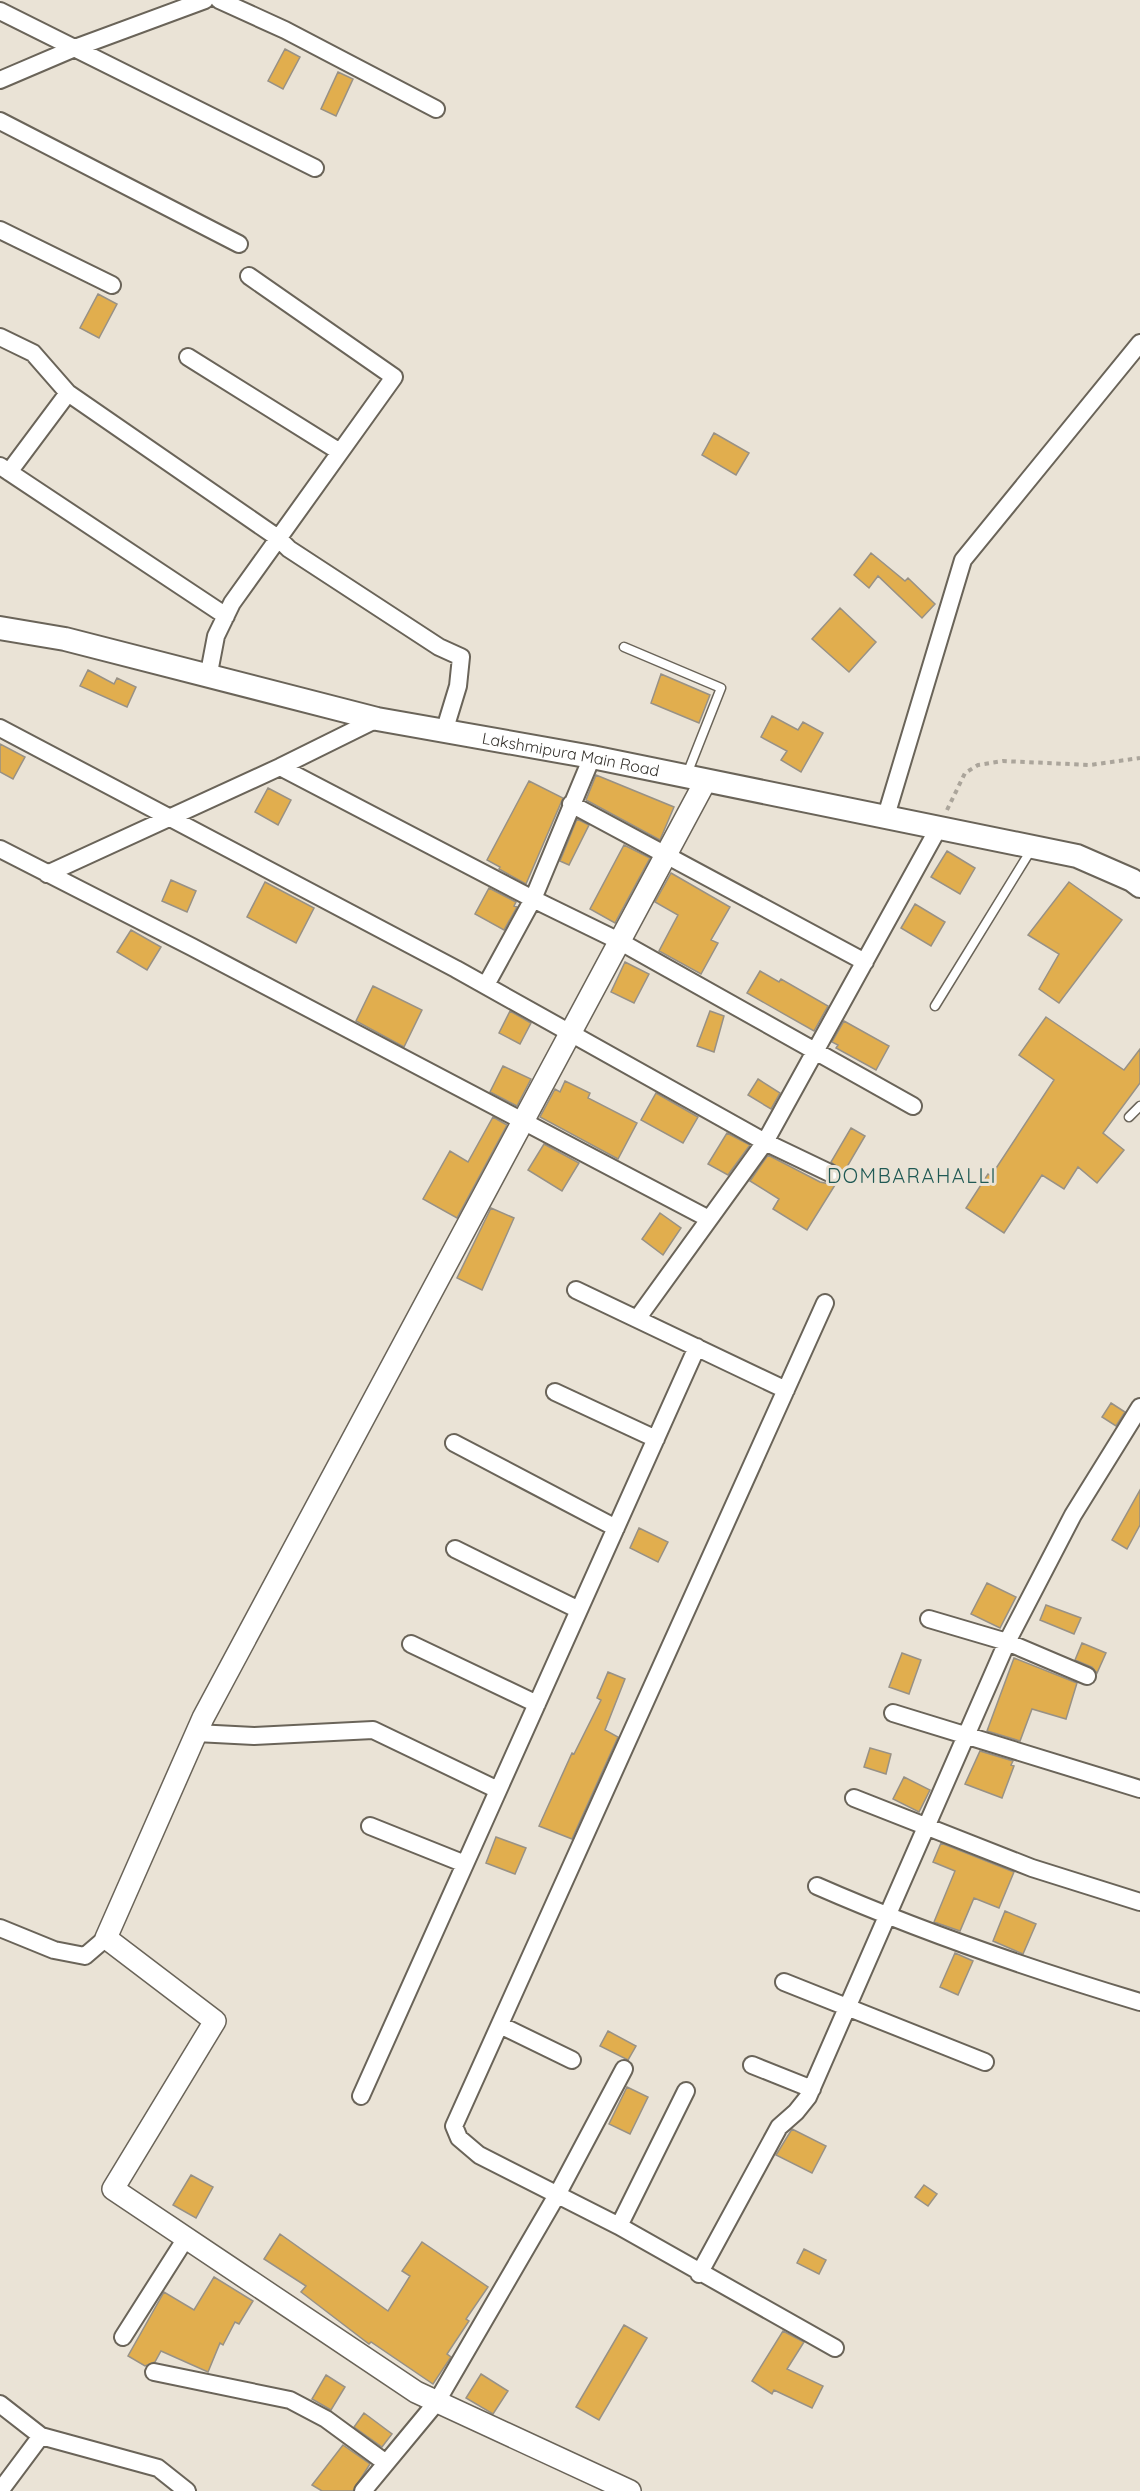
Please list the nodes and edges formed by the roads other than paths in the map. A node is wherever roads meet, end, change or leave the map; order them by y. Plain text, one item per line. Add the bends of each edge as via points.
1 (205, 0) edge
2 (219, 0) edge
3 (0, 11) edge
4 (75, 48) junction
5 (0, 80) edge
6 (436, 109) dead end
7 (0, 121) edge
8 (315, 168) dead end
9 (0, 230) edge
10 (239, 244) dead end
11 (249, 276) dead end
12 (112, 285) dead end
13 (0, 337) edge
14 (1140, 343) edge
15 (188, 357) dead end
16 (68, 393) junction
17 (340, 452) junction
18 (4, 469) edge
19 (278, 538) junction
20 (226, 616) junction
21 (0, 628) edge
22 (624, 647) dead end
23 (208, 678) junction
24 (376, 719) junction
25 (0, 728) edge
26 (444, 732) junction
27 (592, 757) junction
28 (280, 767) junction
29 (695, 780) junction
30 (572, 804) junction
31 (886, 816) junction
32 (171, 817) junction
33 (939, 827) junction
34 (1033, 847) junction
35 (0, 849) edge
36 (665, 854) junction
37 (47, 874) junction
38 (1140, 886) edge
39 (533, 899) junction
40 (619, 941) junction
41 (865, 962) junction
42 (486, 985) junction
43 (935, 1006) dead end
44 (571, 1033) junction
45 (815, 1052) junction
46 (913, 1106) dead end
47 (1140, 1106) edge
48 (1129, 1117) dead end
49 (524, 1121) junction
50 (765, 1142) junction
51 (834, 1175) dead end
52 (709, 1219) junction
53 (576, 1290) dead end
54 (825, 1303) dead end
55 (637, 1319) junction
56 (696, 1347) junction
57 (786, 1390) junction
58 (555, 1392) dead end
59 (1140, 1407) edge
60 (656, 1439) junction
61 (454, 1443) dead end
62 (616, 1528) junction
63 (455, 1549) dead end
64 (579, 1610) junction
65 (929, 1619) dead end
66 (1007, 1642) junction
67 (411, 1644) dead end
68 (1086, 1676) dead end
69 (537, 1704) junction
70 (893, 1713) dead end
71 (196, 1733) junction
72 (966, 1735) junction
73 (1140, 1789) edge
74 (498, 1790) junction
75 (854, 1798) dead end
76 (370, 1826) dead end
77 (926, 1827) junction
78 (465, 1864) junction
79 (816, 1886) dead end
80 (1140, 1902) edge
81 (887, 1916) junction
82 (0, 1928) edge
83 (106, 1938) junction
84 (784, 1982) dead end
85 (1140, 2002) edge
86 (847, 2007) junction
87 (500, 2025) junction
88 (572, 2061) dead end
89 (986, 2062) dead end
90 (752, 2065) dead end
91 (624, 2069) dead end
92 (812, 2089) junction
93 (686, 2091) dead end
94 (361, 2096) dead end
95 (557, 2195) junction
96 (619, 2226) junction
97 (186, 2238) junction
98 (699, 2274) junction
99 (123, 2337) dead end
100 (834, 2348) dead end
101 (154, 2372) dead end
102 (436, 2403) junction
103 (0, 2404) edge
104 (41, 2436) junction
105 (386, 2463) junction
106 (0, 2491) edge
107 (187, 2491) edge
108 (363, 2491) edge
109 (630, 2491) edge

1 - 4 street
2 - 6 street
3 - 4 street
4 - 5 street
4 - 8 street
7 - 10 street
9 - 12 street
11 - 17 street via 394,377
13 - 16 street via 33,353
14 - 31 street via 963,561
15 - 17 street
16 - 18 street
16 - 19 street
17 - 19 street
18 - 20 street
19 - 20 street
19 - 26 street via 319,569 439,647 461,657 458,686
20 - 23 street via 216,636
21 - 23 main road, Lakshmipura Main Road via 65,639
22 - 29 lane via 721,688
23 - 24 main road, Lakshmipura Main Road
24 - 26 main road, Lakshmipura Main Road
24 - 28 street
25 - 32 street
26 - 27 main road, Lakshmipura Main Road
27 - 29 main road, Lakshmipura Main Road
27 - 30 street
28 - 32 street
28 - 39 street
29 - 31 main road, Lakshmipura Main Road
29 - 36 street
30 - 36 street
30 - 39 street
31 - 33 main road, Lakshmipura Main Road
32 - 37 street
32 - 42 street
33 - 34 main road, Lakshmipura Main Road
33 - 41 street
34 - 38 main road, Lakshmipura Main Road via 1077,856
34 - 43 lane
35 - 37 street
36 - 40 street
36 - 41 street
37 - 49 street
39 - 40 street
39 - 42 street
40 - 44 street
40 - 45 street
41 - 45 street
42 - 44 street
44 - 49 street
44 - 50 street
45 - 46 street
45 - 50 street
47 - 48 lane
49 - 52 street
49 - 71 street
50 - 51 street
50 - 52 street
52 - 55 street
53 - 55 street
54 - 57 street
55 - 56 street
56 - 57 street
56 - 60 street
57 - 87 street
58 - 60 street
59 - 66 street via 1073,1515
60 - 62 street
61 - 62 street
62 - 64 street
63 - 64 street
64 - 69 street
65 - 66 street
66 - 68 street
66 - 72 street
67 - 69 street
69 - 74 street
70 - 72 street
71 - 74 street via 254,1736 373,1730
71 - 83 street
72 - 73 street
72 - 77 street
74 - 78 street
75 - 77 street
76 - 78 street
77 - 80 street via 1032,1868
77 - 81 street
78 - 94 street
79 - 81 street
81 - 85 street via 1021,1966
81 - 86 street
82 - 83 street via 54,1950 85,1956
83 - 97 street via 215,2021 113,2189
84 - 86 street
86 - 89 street
86 - 92 street
87 - 88 street
87 - 95 street via 454,2126 459,2139 479,2155
90 - 92 street
91 - 95 street
92 - 98 street via 796,2112 779,2127
93 - 96 street
95 - 96 street
95 - 102 street
96 - 98 street
97 - 99 street
97 - 102 street
98 - 100 street
101 - 105 street via 290,2400 326,2419
102 - 105 street
102 - 109 street
103 - 104 street
104 - 106 street
104 - 107 street via 158,2468
105 - 108 street

